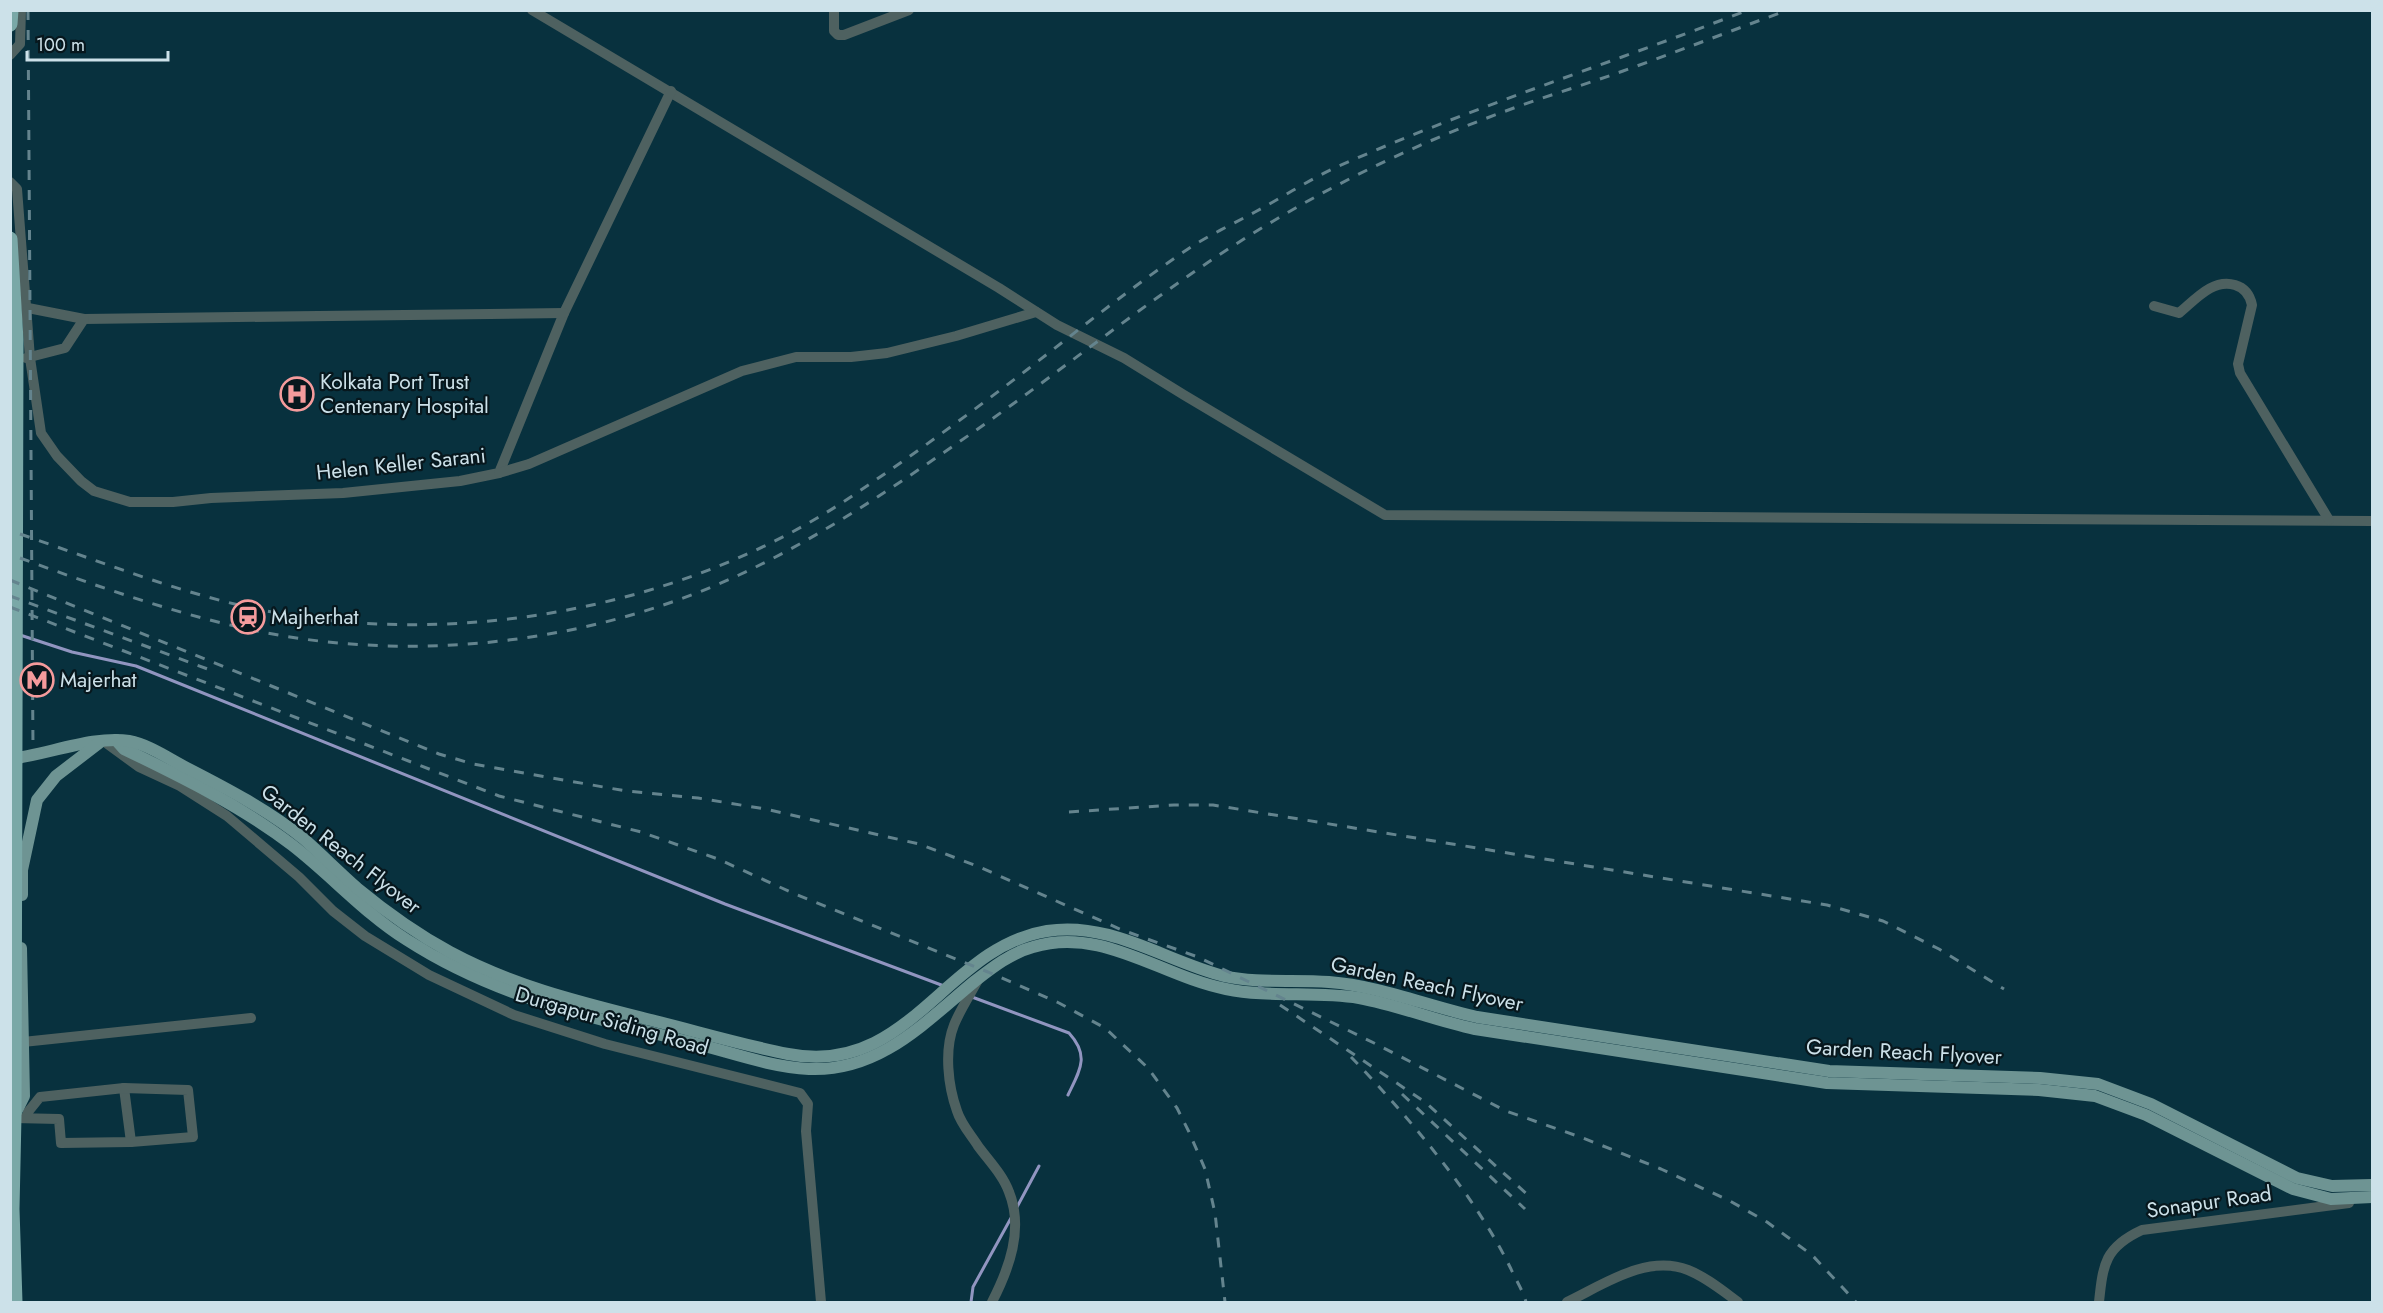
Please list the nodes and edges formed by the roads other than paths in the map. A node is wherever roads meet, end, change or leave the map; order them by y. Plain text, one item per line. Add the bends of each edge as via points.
1 (11, 10) edge
2 (21, 10) edge
3 (834, 10) edge
4 (909, 10) edge
5 (535, 11) edge
6 (10, 24) edge
7 (10, 55) edge
8 (671, 91) junction
9 (10, 182) edge
10 (10, 239) edge
11 (2154, 306) dead end
12 (28, 308) junction
13 (1036, 312) junction
14 (564, 313) junction
15 (84, 319) junction
16 (10, 355) edge
17 (30, 358) junction
18 (499, 473) junction
19 (2329, 520) junction
20 (2373, 521) edge
21 (102, 740) junction
22 (146, 753) junction
23 (10, 759) edge
24 (980, 977) junction
25 (251, 1018) dead end
26 (23, 1042) junction
27 (124, 1088) junction
28 (18, 1118) junction
29 (12, 1134) edge
30 (131, 1142) junction
31 (2373, 1185) edge
32 (2373, 1198) edge
33 (15, 1302) edge
34 (821, 1302) edge
35 (992, 1302) edge
36 (1567, 1302) edge
37 (1738, 1302) edge
38 (2099, 1302) edge

1 - 6 highway
2 - 7 street via 20,44
3 - 4 street via 834,31 838,35
5 - 8 street
8 - 13 street
8 - 14 street, Helen Keller Sarani
9 - 12 street, Helen Keller Sarani via 17,189
10 - 28 highway via 16,340 14,1018
11 - 19 street via 2179,313 2215,285 2226,282 2242,287 2251,298 2238,364 2240,373
12 - 15 street
12 - 17 street, Helen Keller Sarani
13 - 18 street via 887,352 851,357 796,357 765,363 529,464
13 - 19 street via 1124,357 1385,515
14 - 15 street
14 - 18 street, Helen Keller Sarani
15 - 17 street via 65,348
16 - 17 street
17 - 18 street, Helen Keller Sarani via 41,433 81,481 94,491 130,502 343,493
19 - 20 street
21 - 22 main road, Garden Reach Flyover via 116,740 124,749
21 - 23 main road
21 - 26 main road via 56,776 37,800 22,870
21 - 34 street, Durgapur Siding Road via 133,763 180,786 226,816 333,911 365,936 429,975 514,1014 594,1040 800,1093 808,1104 806,1131
22 - 24 main road, Garden Reach Flyover via 295,847 347,895 405,939 482,981 545,1005 783,1065 827,1069 857,1063 891,1049
22 - 31 main road, Garden Reach Flyover via 244,797 303,838 355,886 412,929 487,970 549,994 785,1053 826,1056 875,1044 995,951 1032,934 1075,929 1126,940 1228,977 1366,987 1477,1017 1782,1064 1862,1073 2040,1078 2098,1084 2151,1104 2297,1178 2332,1186
24 - 32 main road, Garden Reach Flyover via 1012,955 1036,946 1087,942 1226,989 1364,999 1475,1029 1780,1076 1861,1085 2039,1090 2095,1096 2146,1115 2293,1189 2331,1199
24 - 35 street via 954,1026 948,1056 957,1112 1002,1178 1011,1201 1015,1229 1011,1254
25 - 26 street
26 - 28 main road via 24,1096
27 - 28 street via 40,1097
27 - 30 street
27 - 30 street via 188,1090 193,1137
28 - 29 highway
28 - 30 street via 59,1119 61,1143
29 - 33 highway
32 - 38 street, Sonapur Road via 2142,1230 2112,1248
36 - 37 street via 1632,1270 1661,1266 1687,1270

